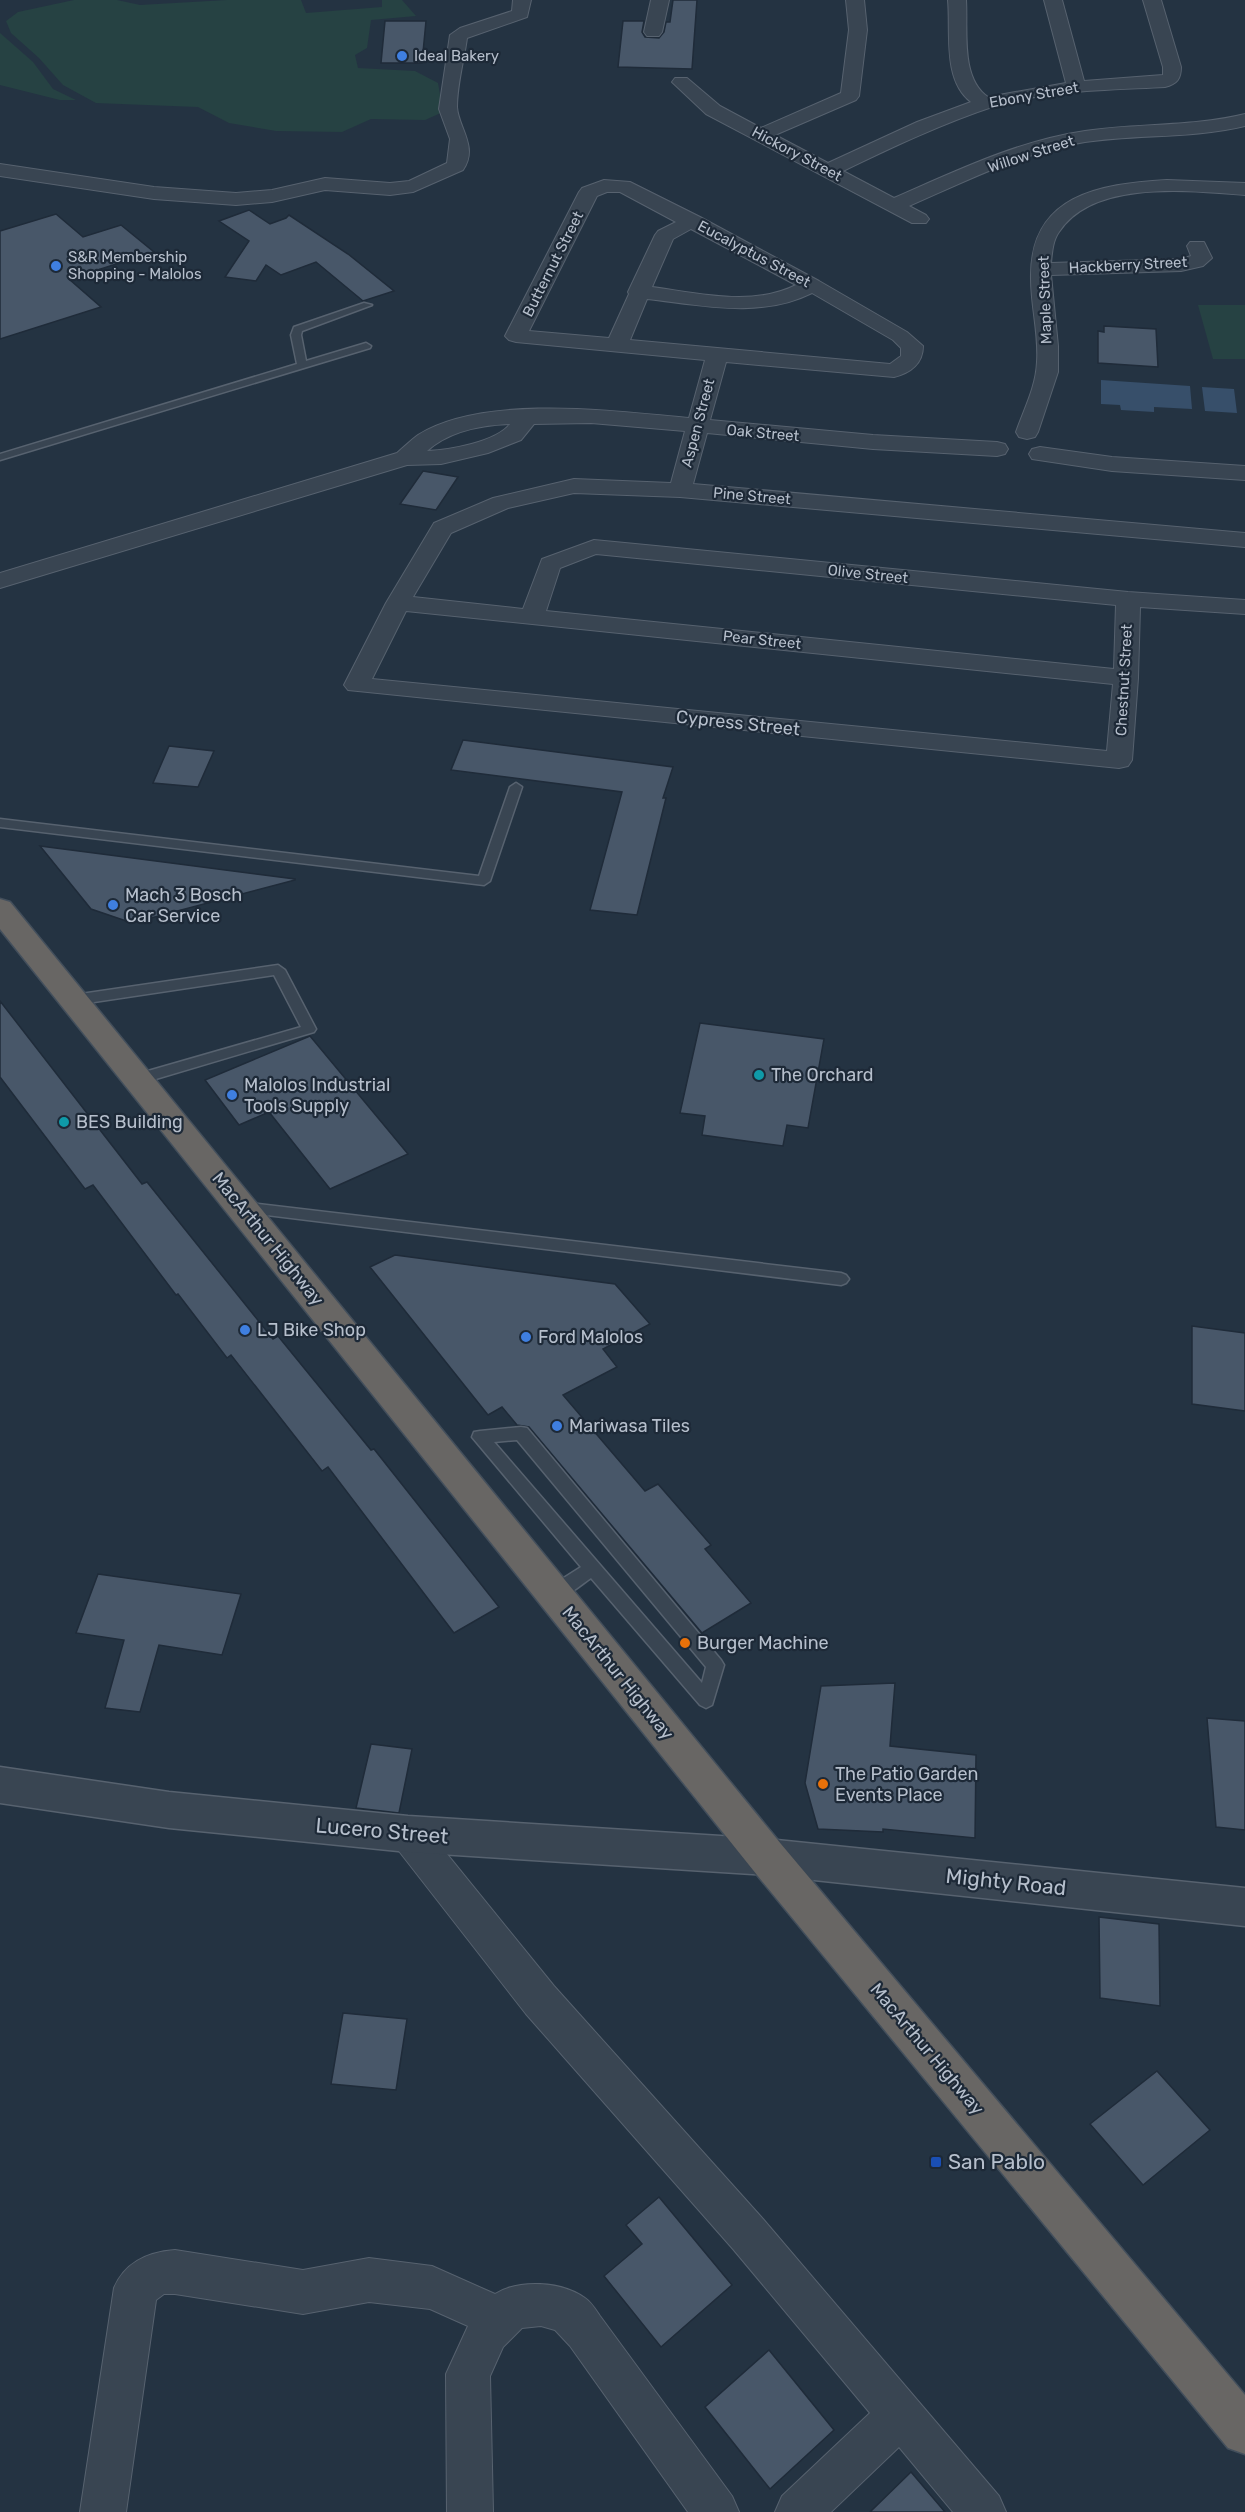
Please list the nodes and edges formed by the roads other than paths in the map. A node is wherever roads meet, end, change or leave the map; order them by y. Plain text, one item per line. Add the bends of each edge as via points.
1 (522, 0) edge
2 (660, 0) edge
3 (855, 0) edge
4 (957, 0) edge
5 (1053, 0) edge
6 (1152, 0) edge
7 (653, 33) dead end
8 (681, 82) dead end
9 (1076, 87) junction
10 (985, 104) junction
11 (1245, 120) edge
12 (760, 135) junction
13 (0, 170) edge
14 (827, 171) junction
15 (1245, 189) edge
16 (589, 192) joint
17 (894, 205) junction
18 (919, 219) dead end
19 (693, 221) junction
20 (1197, 246) dead end
21 (1041, 269) junction
22 (812, 285) junction
23 (638, 292) junction
24 (367, 305) dead end
25 (366, 346) dead end
26 (616, 346) junction
27 (717, 355) junction
28 (303, 365) junction
29 (698, 427) junction
30 (1027, 432) junction
31 (998, 449) junction
32 (1040, 454) junction
33 (0, 457) edge
34 (1245, 473) edge
35 (680, 490) junction
36 (1245, 540) edge
37 (0, 581) edge
38 (1128, 599) junction
39 (398, 603) junction
40 (1245, 607) edge
41 (532, 617) junction
42 (1126, 678) junction
43 (357, 685) joint
44 (1119, 760) joint
45 (516, 788) dead end
46 (0, 824) edge
47 (0, 909) edge
48 (74, 1000) junction
49 (139, 1079) junction
50 (242, 1207) junction
51 (841, 1279) dead end
52 (593, 1568) junction
53 (554, 1593) junction
54 (0, 1785) edge
55 (408, 1834) junction
56 (767, 1857) junction
57 (1245, 1907) edge
58 (501, 2319) junction
59 (901, 2415) junction
60 (1245, 2431) edge
61 (103, 2512) edge
62 (470, 2512) edge
63 (716, 2512) edge
64 (798, 2512) edge
65 (983, 2512) edge

1 - 13 street via 521,13 508,21 459,35 448,108 459,139 456,166 413,186 390,189 325,184 272,196 236,199 153,193
2 - 7 street
3 - 12 street via 858,30 850,96
4 - 10 street via 960,69 970,93
5 - 9 street
6 - 9 street, Ebony Street via 1172,77 1165,82
8 - 12 street, Hickory Street via 713,110
9 - 10 street, Ebony Street
10 - 14 street, Ebony Street via 958,112
11 - 17 street, Willow Street via 1207,129 1112,133 1064,141 1018,155
12 - 14 street, Hickory Street
14 - 17 street, Hickory Street
15 - 21 street, Maple Street via 1153,186 1096,196 1058,218 1044,246
16 - 19 street, Eucalyptus Street via 604,186 623,186
16 - 26 street, Butternut Street via 516,336
17 - 18 street, Hickory Street
19 - 22 street, Eucalyptus Street
19 - 23 street via 664,235
20 - 21 street, Hackberry Street via 1202,258 1181,265
21 - 30 street, Maple Street via 1047,372
22 - 23 street via 786,297 761,301
22 - 27 street, Eucalyptus Street via 900,336 912,346 912,358 894,371
23 - 26 street
24 - 28 lane via 298,329
25 - 28 lane
26 - 27 street
27 - 29 street, Aspen Street
28 - 33 lane
29 - 31 street, Oak Street
29 - 35 street, Aspen Street
29 - 37 street, Oak Street via 591,416 529,416 513,435 480,448 441,457 405,458
30 - 31 street via 1000,435 995,444
30 - 32 street via 1044,442 1046,446
31 - 32 street, Oak Street via 1018,458
32 - 34 street via 1112,464
35 - 36 street, Pine Street
35 - 39 street, Pine Street via 574,486 501,503 442,528
38 - 40 street, Olive Street
38 - 41 street, Olive Street via 594,547 550,564
38 - 42 street, Chestnut Street
39 - 41 street, Pear Street
39 - 43 street, Pine Street
41 - 42 street, Pear Street
42 - 44 street, Chestnut Street
43 - 44 street, Cypress Street
45 - 46 lane via 484,881
47 - 48 highway, MacArthur Highway
48 - 49 highway, MacArthur Highway
48 - 49 lane via 278,970 309,1029
49 - 50 highway, MacArthur Highway
50 - 51 lane
50 - 53 highway, MacArthur Highway
52 - 52 lane via 480,1437 521,1433 715,1665 706,1700
52 - 53 lane
53 - 56 highway, MacArthur Highway
54 - 55 street, Lucero Street via 170,1810
55 - 56 street, Lucero Street
55 - 59 street via 540,2000 748,2234
56 - 57 street, Mighty Road
56 - 60 highway, MacArthur Highway
58 - 61 street via 432,2288 369,2280 303,2292 175,2272 157,2273 136,2289
58 - 62 street via 488,2332 468,2374
58 - 63 street via 512,2308 541,2304 569,2313
59 - 64 street
59 - 65 street

